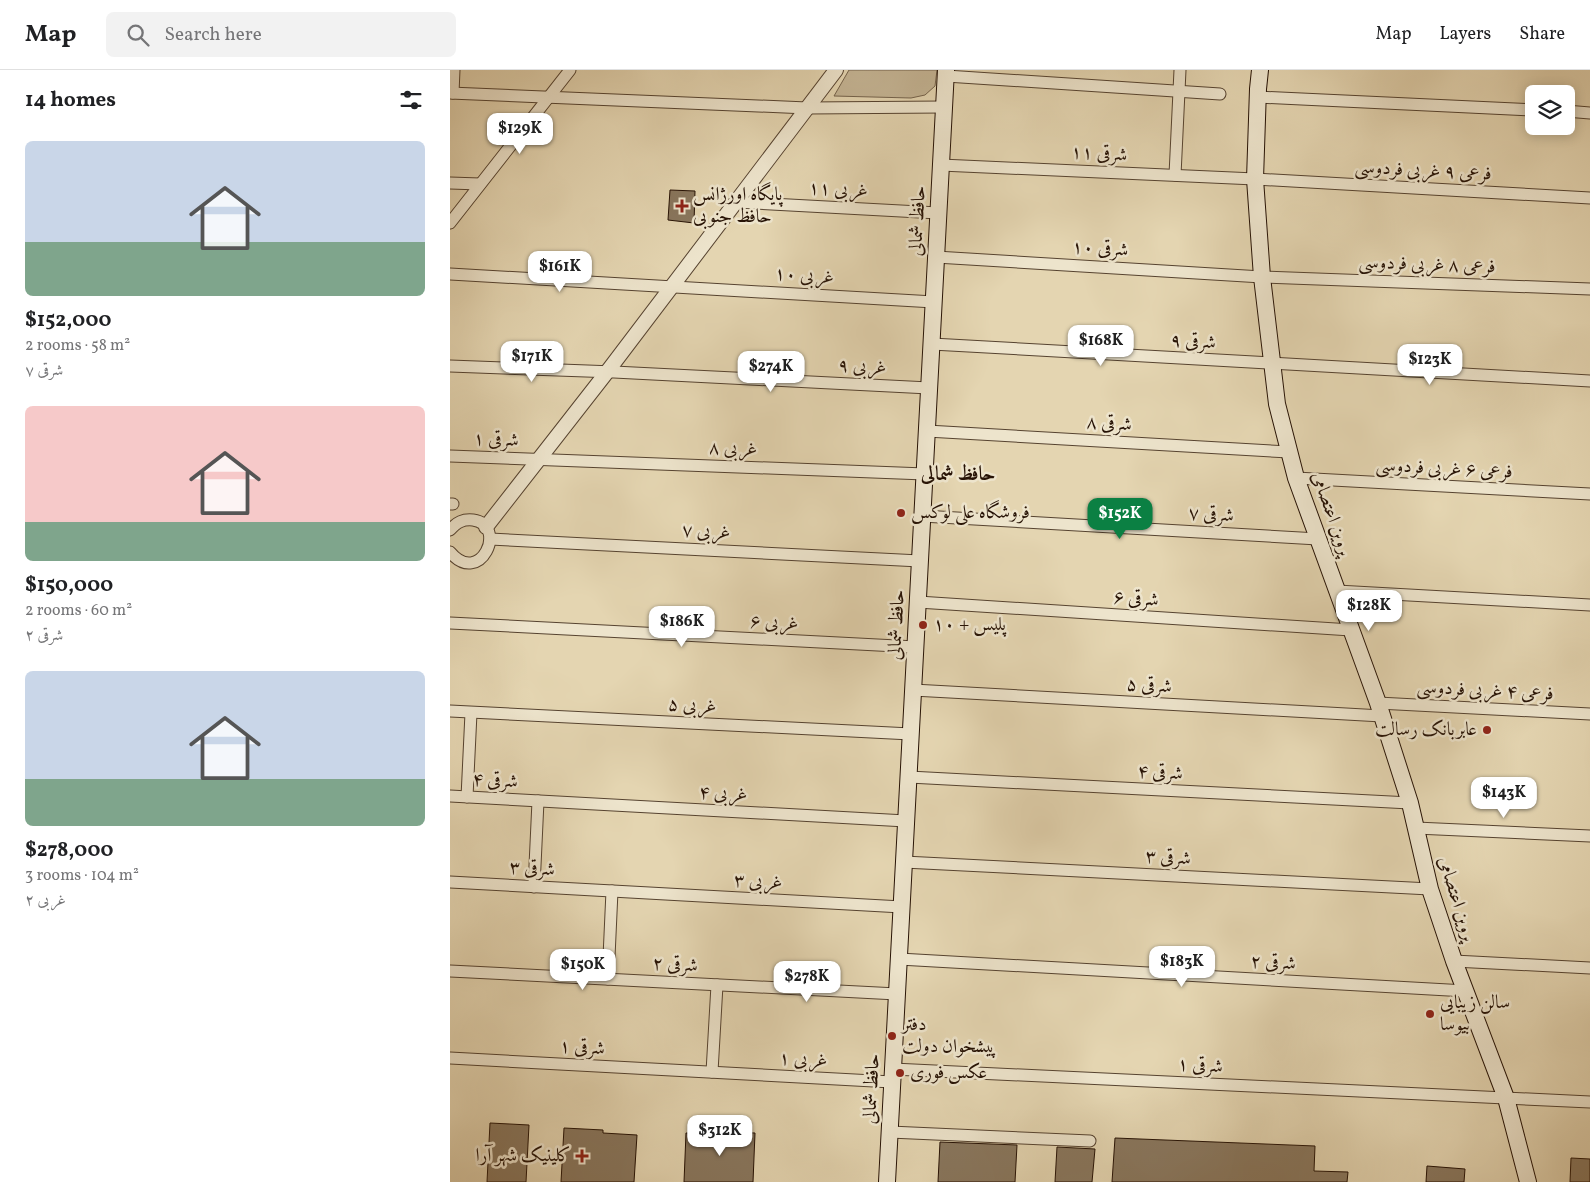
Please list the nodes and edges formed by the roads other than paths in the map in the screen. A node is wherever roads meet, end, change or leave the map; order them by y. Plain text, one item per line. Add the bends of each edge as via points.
1 (454, 70) edge
2 (570, 70) edge
3 (836, 70) edge
4 (1180, 70) edge
5 (1260, 70) edge
6 (946, 73) edge
7 (1179, 91) junction
8 (451, 93) edge
9 (1220, 94) dead end
10 (549, 96) junction
11 (1258, 97) junction
12 (944, 107) junction
13 (807, 108) junction
14 (1525, 110) edge
15 (1575, 112) edge
16 (1590, 113) edge
17 (941, 164) junction
18 (1175, 175) junction
19 (1254, 179) junction
20 (450, 183) edge
21 (480, 184) junction
22 (1590, 198) edge
23 (735, 202) junction
24 (938, 213) junction
25 (450, 223) edge
26 (936, 257) junction
27 (450, 274) edge
28 (1262, 277) junction
29 (672, 286) junction
30 (1590, 289) edge
31 (934, 302) junction
32 (932, 344) junction
33 (1272, 364) junction
34 (450, 366) edge
35 (610, 372) junction
36 (1590, 381) edge
37 (929, 388) junction
38 (927, 431) junction
39 (1290, 452) junction
40 (450, 456) edge
41 (540, 459) junction
42 (925, 474) junction
43 (1296, 478) junction
44 (1590, 494) edge
45 (922, 516) junction
46 (450, 530) edge
47 (488, 533) junction
48 (1318, 539) junction
49 (450, 552) edge
50 (920, 561) junction
51 (1336, 592) junction
52 (918, 602) junction
53 (1590, 605) edge
54 (450, 623) edge
55 (1351, 630) junction
56 (916, 648) junction
57 (913, 690) junction
58 (1380, 710) junction
59 (450, 711) edge
60 (471, 712) junction
61 (1590, 714) edge
62 (911, 734) junction
63 (909, 777) junction
64 (450, 796) edge
65 (467, 797) junction
66 (538, 801) junction
67 (1410, 804) junction
68 (906, 821) junction
69 (1416, 828) junction
70 (1590, 836) edge
71 (904, 862) junction
72 (450, 882) edge
73 (534, 887) junction
74 (1430, 888) junction
75 (612, 891) junction
76 (902, 907) junction
77 (899, 959) junction
78 (1454, 961) junction
79 (1590, 968) edge
80 (450, 970) edge
81 (608, 979) junction
82 (717, 985) junction
83 (1466, 991) junction
84 (897, 994) junction
85 (450, 1058) edge
86 (712, 1072) junction
87 (893, 1075) junction
88 (1506, 1098) junction
89 (1590, 1102) edge
90 (890, 1132) junction
91 (1090, 1141) dead end
92 (887, 1182) edge
93 (1528, 1182) edge

1 - 8 street
2 - 10 street
3 - 13 street
4 - 7 street
5 - 11 main road, پروین اعتصامی
6 - 7 street
6 - 12 main road, حافظ شمالی
7 - 9 street
7 - 18 street
8 - 10 street
10 - 13 street
10 - 21 street
11 - 14 street
11 - 19 main road, پروین اعتصامی
12 - 13 street
12 - 17 main road, حافظ شمالی
13 - 23 street
15 - 16 street
17 - 18 street, ۱۱ شرقی
17 - 24 main road, حافظ شمالی
18 - 19 street, ۱۱ شرقی
19 - 22 street, فرعی ۹ غربی فردوسی
19 - 28 main road, پروین اعتصامی
20 - 21 street
21 - 25 street
23 - 24 street, ۱۱ غربی
23 - 29 street
24 - 26 main road, حافظ شمالی
26 - 28 street, شرقی ۱۰
26 - 31 main road, حافظ شمالی
27 - 29 street
28 - 30 street, فرعی ۸ غربی فردوسی
28 - 33 main road, پروین اعتصامی
29 - 31 street, ۱۰ غربی
29 - 35 street
31 - 32 main road, حافظ شمالی
32 - 33 street, شرقی ۹
32 - 37 main road, حافظ شمالی
33 - 36 street, شرقی ۹
33 - 39 main road, پروین اعتصامی via 1277,404
34 - 35 street
35 - 37 street, ۹ غربی
35 - 41 street
37 - 38 main road, حافظ شمالی
38 - 39 street, ۸ شرقی
38 - 42 main road, حافظ شمالی
39 - 43 main road, پروین اعتصامی
40 - 41 street, ۱ شرقی
41 - 42 street, ۸ غربی
41 - 47 street
42 - 45 main road, حافظ شمالی
43 - 44 street, فرعی ۶ غربی فردوسی
43 - 48 main road, پروین اعتصامی
45 - 48 street, ۷ شرقی
45 - 50 main road, حافظ شمالی
46 - 47 street, ۷ غربی via 466,519 477,521
47 - 49 street via 488,551 480,560 468,563 456,559
47 - 50 street, ۷ غربی
48 - 51 main road, پروین اعتصامی
50 - 52 main road, حافظ شمالی
51 - 53 street
51 - 55 main road, پروین اعتصامی
52 - 55 street, ۶ شرقی
52 - 56 main road, حافظ شمالی
54 - 56 street, ۶ غربی
55 - 58 main road, پروین اعتصامی
56 - 57 main road, حافظ شمالی
57 - 58 street, ۵ شرقی
57 - 62 main road, حافظ شمالی
58 - 61 street, فرعی ۴ غربی فردوسی
58 - 67 main road, پروین اعتصامی
59 - 60 street
60 - 62 street, ۵ غربی
60 - 65 street
62 - 63 main road, حافظ شمالی
63 - 67 street, ۴ شرقی
63 - 68 main road, حافظ شمالی
64 - 65 street, ۴ شرقی
65 - 66 street, ۴ شرقی
66 - 68 street, ۴ غربی
66 - 73 street
67 - 69 main road, پروین اعتصامی
68 - 71 main road, حافظ شمالی
69 - 70 street
69 - 74 main road, پروین اعتصامی
71 - 74 street, ۳ شرقی
71 - 76 main road, حافظ شمالی
72 - 73 street, ۳ شرقی
73 - 75 street, ۳ شرقی
74 - 78 main road, پروین اعتصامی
75 - 76 street, ۳ غربی
75 - 81 street
76 - 77 main road, حافظ شمالی
77 - 83 street, ۲ شرقی
77 - 84 main road, حافظ شمالی
78 - 79 street
78 - 83 main road, پروین اعتصامی
80 - 81 street, ۲ شرقی
81 - 82 street, ۲ شرقی
82 - 84 street, ۲ شرقی
82 - 86 street
83 - 88 main road, پروین اعتصامی
84 - 87 main road, حافظ شمالی
85 - 86 street, ۱ شرقی
86 - 87 street, ۱ غربی
87 - 88 street, ۱ شرقی
87 - 90 main road, حافظ شمالی
88 - 89 street, ۱ شرقی
88 - 93 main road, پروین اعتصامی
90 - 91 street
90 - 92 main road, حافظ شمالی

